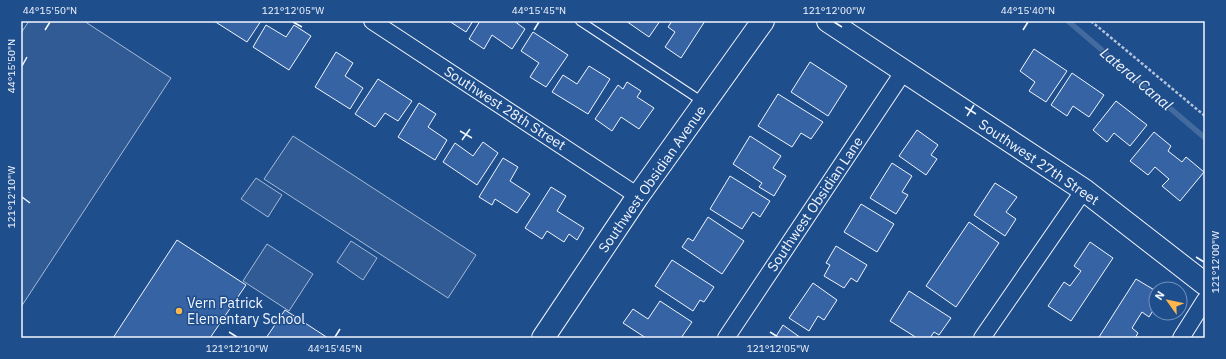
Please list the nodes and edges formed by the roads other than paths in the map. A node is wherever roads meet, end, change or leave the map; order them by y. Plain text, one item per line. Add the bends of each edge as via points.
1 (372, 21) edge
2 (580, 21) edge
3 (763, 21) edge
4 (828, 21) edge
5 (904, 71) junction
6 (705, 103) junction
7 (1084, 190) junction
8 (638, 196) junction
9 (1205, 284) edge
10 (1205, 300) edge
11 (543, 338) edge
12 (726, 338) edge
13 (982, 338) edge
14 (1181, 338) edge

1 - 8 street, Southwest 28th Street
2 - 6 lane
3 - 6 main road, Southwest Obsidian Avenue
4 - 5 main road, Southwest 27th Street
5 - 7 main road, Southwest 27th Street
5 - 12 street, Southwest Obsidian Lane
6 - 8 main road, Southwest Obsidian Avenue
7 - 9 main road, Southwest 27th Street
7 - 13 street
8 - 11 main road, Southwest Obsidian Avenue
10 - 14 street

